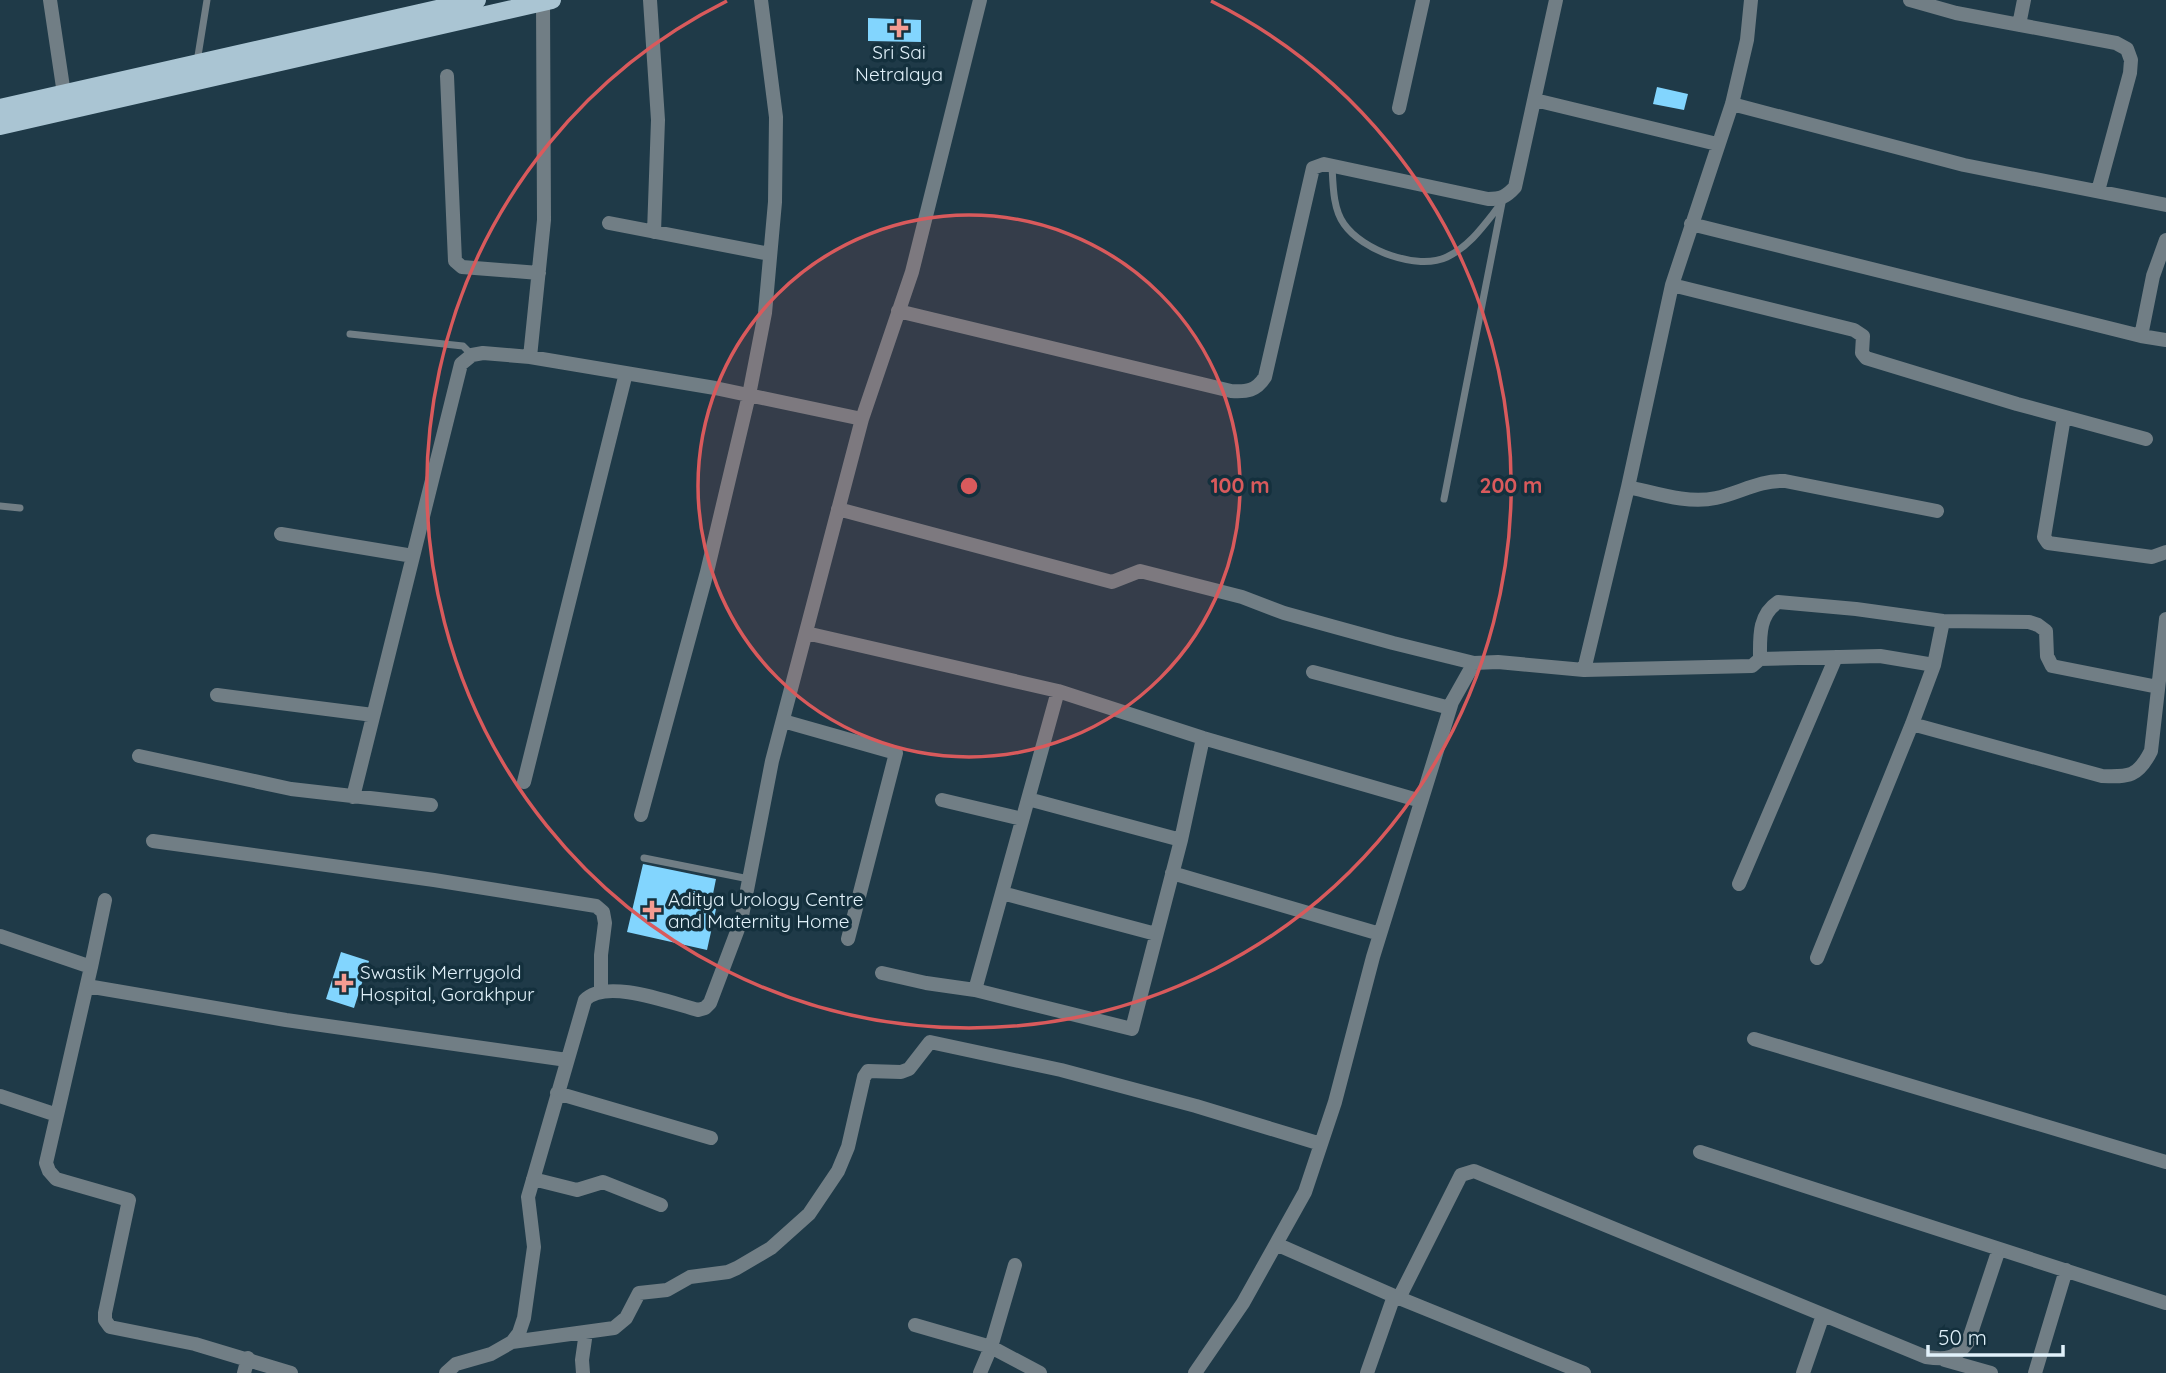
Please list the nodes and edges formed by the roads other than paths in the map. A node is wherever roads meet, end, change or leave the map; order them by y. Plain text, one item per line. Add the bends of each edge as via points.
1 (50, 0) edge
2 (207, 0) edge
3 (477, 0) edge
4 (650, 0) edge
5 (761, 0) edge
6 (980, 0) edge
7 (1423, 0) edge
8 (1556, 0) edge
9 (1751, 0) edge
10 (1910, 0) edge
11 (2024, 0) edge
12 (548, 1) edge
13 (2018, 25) junction
14 (197, 63) junction
15 (447, 76) dead end
16 (64, 94) junction
17 (1535, 100) junction
18 (1732, 104) junction
19 (0, 108) edge
20 (1399, 108) dead end
21 (0, 125) edge
22 (1717, 144) junction
23 (1332, 165) junction
24 (2098, 191) junction
25 (1504, 199) junction
26 (2166, 205) edge
27 (609, 223) dead end
28 (1691, 224) junction
29 (654, 232) junction
30 (2166, 240) edge
31 (771, 254) junction
32 (539, 273) junction
33 (1672, 285) junction
34 (898, 311) junction
35 (350, 334) dead end
36 (2141, 336) junction
37 (2166, 340) edge
38 (472, 355) junction
39 (530, 357) junction
40 (626, 373) junction
41 (749, 395) junction
42 (2064, 417) junction
43 (862, 419) junction
44 (2146, 439) dead end
45 (1628, 487) junction
46 (1444, 499) dead end
47 (0, 506) edge
48 (20, 508) dead end
49 (838, 509) junction
50 (1937, 511) dead end
51 (281, 534) dead end
52 (2166, 552) edge
53 (413, 556) junction
54 (2166, 619) edge
55 (1943, 621) junction
56 (806, 633) junction
57 (1836, 657) junction
58 (1760, 659) junction
59 (1474, 663) junction
60 (1934, 665) junction
61 (1584, 670) junction
62 (1313, 672) dead end
63 (2158, 687) junction
64 (1058, 691) junction
65 (217, 695) dead end
66 (1450, 708) junction
67 (373, 715) junction
68 (783, 721) junction
69 (1912, 724) junction
70 (1203, 738) junction
71 (139, 755) dead end
72 (524, 782) dead end
73 (353, 797) junction
74 (1028, 799) junction
75 (942, 800) dead end
76 (1421, 801) junction
77 (432, 804) dead end
78 (641, 815) dead end
79 (1022, 820) junction
80 (1181, 840) junction
81 (153, 841) dead end
82 (644, 858) dead end
83 (1172, 873) junction
84 (749, 879) junction
85 (1739, 884) dead end
86 (1002, 893) junction
87 (105, 900) dead end
88 (1156, 934) junction
89 (1380, 934) junction
90 (0, 936) edge
91 (848, 939) dead end
92 (1817, 958) dead end
93 (91, 967) junction
94 (882, 973) dead end
95 (87, 986) junction
96 (975, 990) junction
97 (601, 991) junction
98 (1754, 1039) dead end
99 (566, 1060) junction
100 (557, 1093) junction
101 (0, 1096) edge
102 (57, 1115) junction
103 (711, 1138) dead end
104 (1321, 1144) junction
105 (1700, 1152) dead end
106 (2166, 1162) edge
107 (533, 1180) junction
108 (661, 1205) dead end
109 (1276, 1244) junction
110 (1999, 1249) junction
111 (1015, 1265) dead end
112 (2066, 1270) junction
113 (1396, 1297) junction
114 (2166, 1303) edge
115 (1822, 1315) junction
116 (915, 1325) dead end
117 (586, 1332) junction
118 (512, 1342) junction
119 (991, 1347) junction
120 (248, 1358) junction
121 (1943, 1360) junction
122 (244, 1373) edge
123 (291, 1373) edge
124 (446, 1373) edge
125 (583, 1373) edge
126 (980, 1373) edge
127 (1040, 1373) edge
128 (1195, 1373) edge
129 (1367, 1373) edge
130 (1584, 1373) edge
131 (1802, 1373) edge
132 (1991, 1373) edge
133 (2035, 1373) edge

1 - 16 street
2 - 14 lane
3 - 14 main road
4 - 29 street via 658,120
5 - 31 street via 776,117
6 - 34 street via 912,272
7 - 20 street
8 - 17 street
9 - 18 street
10 - 13 street
11 - 13 street
12 - 21 main road
12 - 32 street
13 - 24 street via 2127,49 2130,73
14 - 16 main road
15 - 32 street via 455,261 462,267
16 - 19 main road
17 - 22 street
17 - 25 street via 1515,187
18 - 22 street
18 - 24 street via 1964,165
22 - 28 street
23 - 25 street
23 - 25 lane via 1334,196 1343,223 1360,242 1388,256 1414,261 1444,259 1468,244
23 - 34 street via 1313,168 1265,377 1258,387 1245,392
24 - 26 street
25 - 46 lane
27 - 29 street
28 - 33 street
28 - 36 street
29 - 31 street
30 - 36 street via 2153,276
31 - 41 street
32 - 39 street
33 - 42 street via 1854,330 1863,336 1867,358
33 - 45 street
34 - 43 street
35 - 38 lane via 463,346
36 - 37 street
38 - 39 street
38 - 53 street via 461,365
39 - 40 street
40 - 41 street
40 - 72 street
41 - 43 street
41 - 78 street
42 - 44 street
42 - 52 street via 2044,537 2048,543 2152,557
43 - 49 street
45 - 50 street via 1698,500 1769,480 1785,481
45 - 61 street
47 - 48 lane
49 - 56 street
49 - 59 street via 1112,582 1140,571
51 - 53 street
53 - 67 street
54 - 63 street
55 - 58 street via 1778,602 1763,618
55 - 60 street
55 - 63 street via 2029,622 2046,631 2047,656 2053,666
56 - 64 street
56 - 68 street
57 - 58 street
57 - 60 street via 1880,656
57 - 85 street
58 - 61 street via 1742,667
59 - 61 street
59 - 66 street
60 - 69 street
62 - 66 street
63 - 69 street via 2151,751 2143,767 2127,777 2102,776
64 - 70 street
64 - 74 street
65 - 67 street
66 - 76 street
67 - 73 street
68 - 84 street
68 - 91 street via 896,753
69 - 92 street
70 - 76 street
70 - 80 street
71 - 73 street via 278,786
73 - 77 street
74 - 79 street
74 - 80 street
75 - 79 street
76 - 89 street
79 - 86 street
80 - 83 street
81 - 97 street via 596,906 605,923
82 - 84 lane
83 - 88 street
83 - 89 street
84 - 97 street via 741,920 705,1009 628,992
86 - 88 street
86 - 96 street
87 - 93 street
88 - 96 street via 1132,1029
89 - 104 street
90 - 93 street
93 - 95 street
94 - 96 street
95 - 99 street
95 - 102 street
97 - 99 street via 585,1000
98 - 106 street
99 - 100 street
100 - 103 street
100 - 107 street
101 - 102 street
102 - 120 street via 46,1163 49,1171 56,1179 129,1200 105,1313 110,1327
104 - 109 street via 1305,1192
104 - 117 street via 1074,1074 930,1042 909,1069 868,1071 838,1171 809,1214 771,1248 728,1272 701,1273 667,1290 639,1293 620,1325
105 - 110 street
107 - 108 street via 578,1190 603,1182
107 - 118 street via 528,1197 534,1247 524,1318
109 - 113 street
109 - 128 street
110 - 112 street
110 - 121 street via 1968,1342 1959,1355
111 - 119 street
112 - 114 street
112 - 133 street
113 - 115 street via 1461,1175 1474,1171
113 - 129 street
113 - 130 street
115 - 121 street
115 - 131 street
116 - 119 street
117 - 118 street
117 - 125 street
118 - 124 street via 456,1364
119 - 126 street
119 - 127 street
120 - 122 street
120 - 123 street
121 - 132 street

